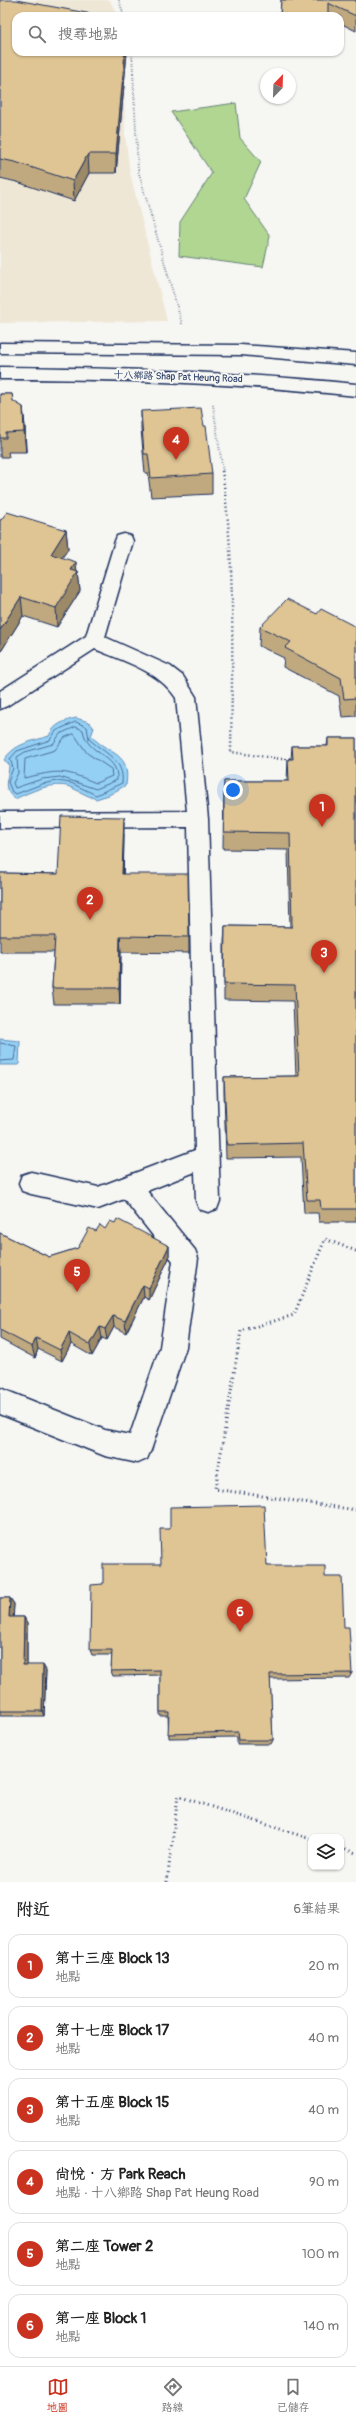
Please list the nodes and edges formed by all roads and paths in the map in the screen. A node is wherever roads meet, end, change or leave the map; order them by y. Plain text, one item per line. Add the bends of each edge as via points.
1 (119, 0) edge
2 (123, 12) edge
3 (132, 56) edge
4 (183, 331) dead end
5 (0, 348) edge
6 (356, 359) edge
7 (0, 373) edge
8 (356, 390) edge
9 (212, 402) dead end
10 (124, 541) dead end
11 (94, 640) junction
12 (0, 701) edge
13 (296, 757) edge
14 (0, 820) edge
15 (198, 820) junction
16 (206, 1157) junction
17 (31, 1183) dead end
18 (128, 1186) junction
19 (208, 1201) dead end
20 (356, 1251) edge
21 (0, 1401) edge
22 (356, 1510) edge
23 (308, 1838) edge
24 (344, 1849) edge
25 (356, 1853) edge
26 (166, 1882) edge

1 - 2 path
3 - 4 path via 138,170
5 - 6 main road via 241,350
7 - 8 main road, 十八鄉路 Shap Pat Heung Road via 200,377
9 - 13 path via 229,518 233,583 232,752 280,759
10 - 11 main road
11 - 12 main road
11 - 15 main road via 163,671 176,681 186,697
14 - 15 main road
15 - 16 main road
16 - 18 main road
16 - 19 main road
17 - 18 main road via 98,1198
18 - 21 main road via 186,1258 173,1347 138,1450 105,1443
20 - 22 path via 325,1239 294,1315 242,1331 215,1489
23 - 26 path via 178,1796
24 - 25 path

